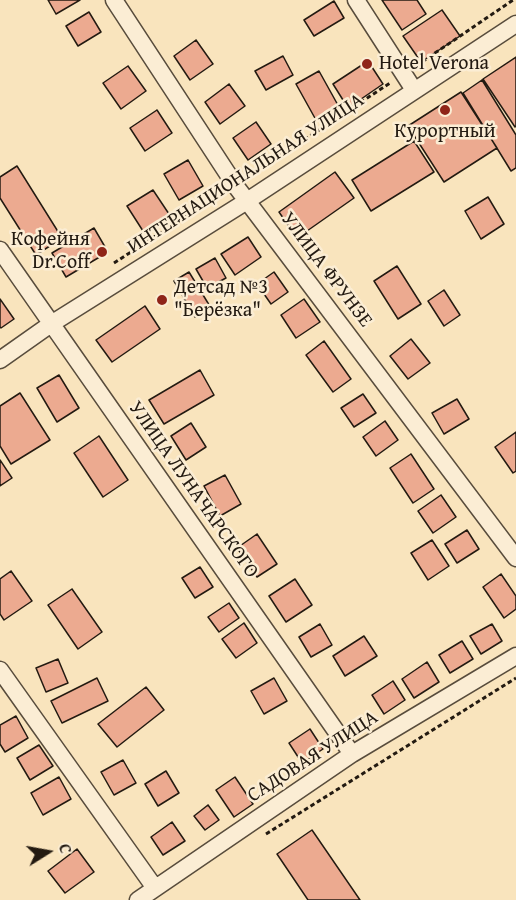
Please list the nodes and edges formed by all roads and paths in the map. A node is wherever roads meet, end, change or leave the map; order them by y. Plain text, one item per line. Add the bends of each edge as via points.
1 (114, 0) edge
2 (356, 0) edge
3 (513, 0) edge
4 (516, 24) edge
5 (403, 74) junction
6 (414, 90) junction
7 (235, 185) junction
8 (247, 201) junction
9 (0, 250) edge
10 (109, 267) dead end
11 (51, 324) junction
12 (0, 360) edge
13 (516, 558) edge
14 (516, 656) edge
15 (0, 670) edge
16 (516, 678) edge
17 (352, 754) junction
18 (263, 836) dead end
19 (155, 888) junction
20 (138, 900) edge

1 - 7 street, УЛИЦА ФРУНЗЕ
2 - 5 street
3 - 5 path
4 - 6 street, ИНТЕРНАЦИОНАЛЬНАЯ УЛИЦА
5 - 6 street
5 - 7 path
6 - 8 street, ИНТЕРНАЦИОНАЛЬНАЯ УЛИЦА
7 - 8 street, УЛИЦА ФРУНЗЕ
7 - 10 path
8 - 11 street, ИНТЕРНАЦИОНАЛЬНАЯ УЛИЦА
8 - 13 street, УЛИЦА ФРУНЗЕ
9 - 11 street, УЛИЦА ЛУНАЧАРСКОГО
11 - 12 street, ИНТЕРНАЦИОНАЛЬНАЯ УЛИЦА
11 - 17 street, УЛИЦА ЛУНАЧАРСКОГО
14 - 17 street, САДОВАЯ УЛИЦА
15 - 19 street
16 - 18 path
17 - 19 street, САДОВАЯ УЛИЦА
19 - 20 street, САДОВАЯ УЛИЦА

